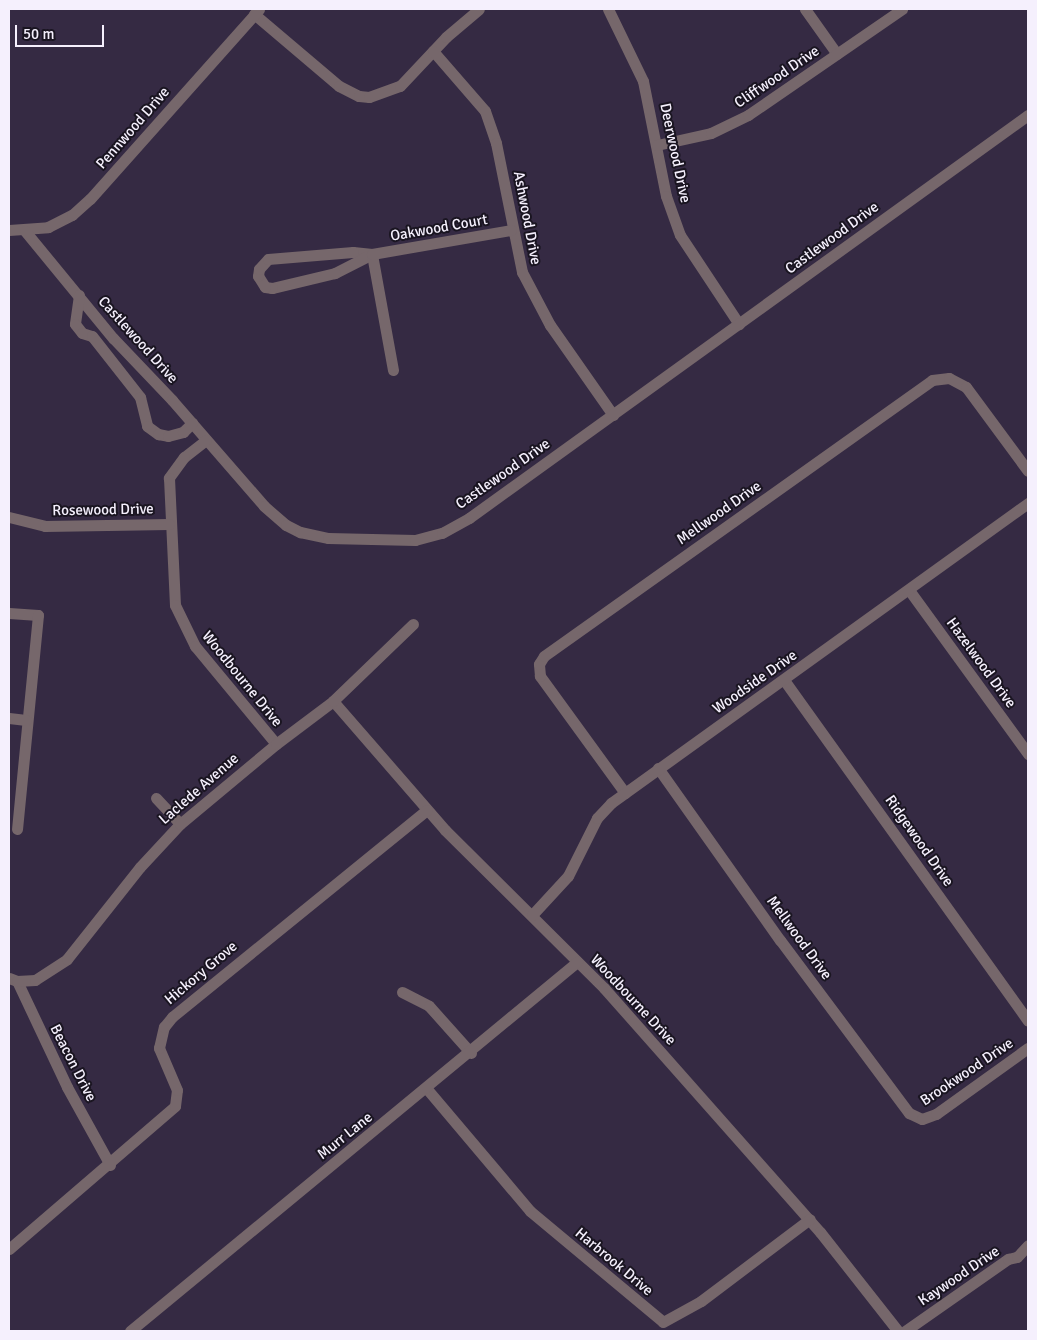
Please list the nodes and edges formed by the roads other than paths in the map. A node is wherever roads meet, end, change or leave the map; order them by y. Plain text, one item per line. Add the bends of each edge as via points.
1 (479, 9) edge
2 (608, 9) edge
3 (805, 9) edge
4 (902, 9) edge
5 (257, 11) edge
6 (433, 51) junction
7 (837, 54) junction
8 (1028, 115) edge
9 (656, 145) junction
10 (9, 230) edge
11 (511, 230) junction
12 (25, 231) junction
13 (372, 254) junction
14 (79, 295) junction
15 (739, 324) junction
16 (393, 370) dead end
17 (613, 415) junction
18 (192, 423) junction
19 (206, 440) junction
20 (1028, 471) edge
21 (1028, 503) edge
22 (9, 517) edge
23 (169, 524) junction
24 (909, 590) junction
25 (9, 613) edge
26 (413, 624) dead end
27 (784, 680) junction
28 (334, 701) junction
29 (9, 718) edge
30 (26, 720) junction
31 (276, 744) junction
32 (1028, 754) edge
33 (658, 768) junction
34 (625, 793) junction
35 (156, 798) dead end
36 (427, 810) junction
37 (180, 824) junction
38 (12, 827) edge
39 (532, 915) junction
40 (577, 962) junction
41 (13, 979) edge
42 (402, 992) dead end
43 (1028, 1022) edge
44 (1028, 1048) edge
45 (471, 1053) junction
46 (427, 1089) junction
47 (922, 1119) joint
48 (110, 1165) junction
49 (810, 1219) junction
50 (1028, 1245) edge
51 (9, 1249) edge
52 (130, 1331) edge
53 (898, 1331) edge
54 (905, 1331) edge

1 - 6 street
2 - 9 street, Deerwood Drive via 643,81
3 - 7 street
4 - 7 street, Cliffwood Drive
5 - 6 street via 330,79 359,96 390,92
5 - 12 street, Pennwood Drive via 90,199 57,223
6 - 11 street, Ashwood Drive via 472,93 490,122
7 - 9 street, Cliffwood Drive via 773,100 732,124 711,133
8 - 15 street, Castlewood Drive
9 - 15 street, Deerwood Drive via 666,196 680,235
10 - 12 street, Pennwood Drive
11 - 13 street, Oakwood Court
11 - 17 street, Ashwood Drive via 522,272 538,305
12 - 14 street, Castlewood Drive
13 - 13 street, Oakwood Court via 335,273 272,288 265,287 258,276 258,269 268,260 353,252
13 - 16 street
14 - 18 street, Castlewood Drive via 113,338
14 - 18 street via 74,324 82,333 92,336 140,397 147,426 168,436 183,432
15 - 17 street, Castlewood Drive
17 - 19 street, Castlewood Drive via 469,518 442,533 415,540 328,538 300,532 264,506
18 - 19 street, Castlewood Drive
19 - 23 street, Woodbourne Drive via 184,457 169,478
20 - 34 street, Mellwood Drive via 966,388 949,378 932,380 544,656 539,664 540,676
21 - 24 street, Woodside Drive
22 - 23 street, Rosewood Drive via 45,526
23 - 31 street, Woodbourne Drive via 173,594 182,626
24 - 27 street, Woodside Drive
24 - 32 street, Hazelwood Drive
25 - 30 street via 38,615
26 - 28 street, Laclede Avenue
27 - 33 street, Woodside Drive
27 - 43 street, Ridgewood Drive
28 - 31 street, Laclede Avenue
28 - 36 street, Woodbourne Drive
29 - 30 street
30 - 38 street
31 - 37 street, Laclede Avenue
33 - 34 street, Woodside Drive
33 - 47 street, Mellwood Drive via 871,1064 909,1113
34 - 39 street, Woodside Drive via 601,812 568,876
35 - 37 street
36 - 39 street, Woodbourne Drive
36 - 48 street, Hickory Grove via 172,1017 162,1033 159,1048 177,1090 175,1106
37 - 41 street, Laclede Avenue via 140,867 67,959 35,980
39 - 40 street, Woodbourne Drive
40 - 45 street, Murr Lane
40 - 49 street, Woodbourne Drive
41 - 48 street, Beacon Drive
42 - 45 street via 429,1006
44 - 47 street, Brookwood Drive via 961,1098
45 - 46 street, Murr Lane
46 - 49 street, Harbrook Drive via 530,1211 663,1322 749,1267
46 - 52 street, Murr Lane
48 - 51 street, Hickory Grove
49 - 53 street, Woodbourne Drive
50 - 54 street, Kaywood Drive via 1017,1257 1008,1259

